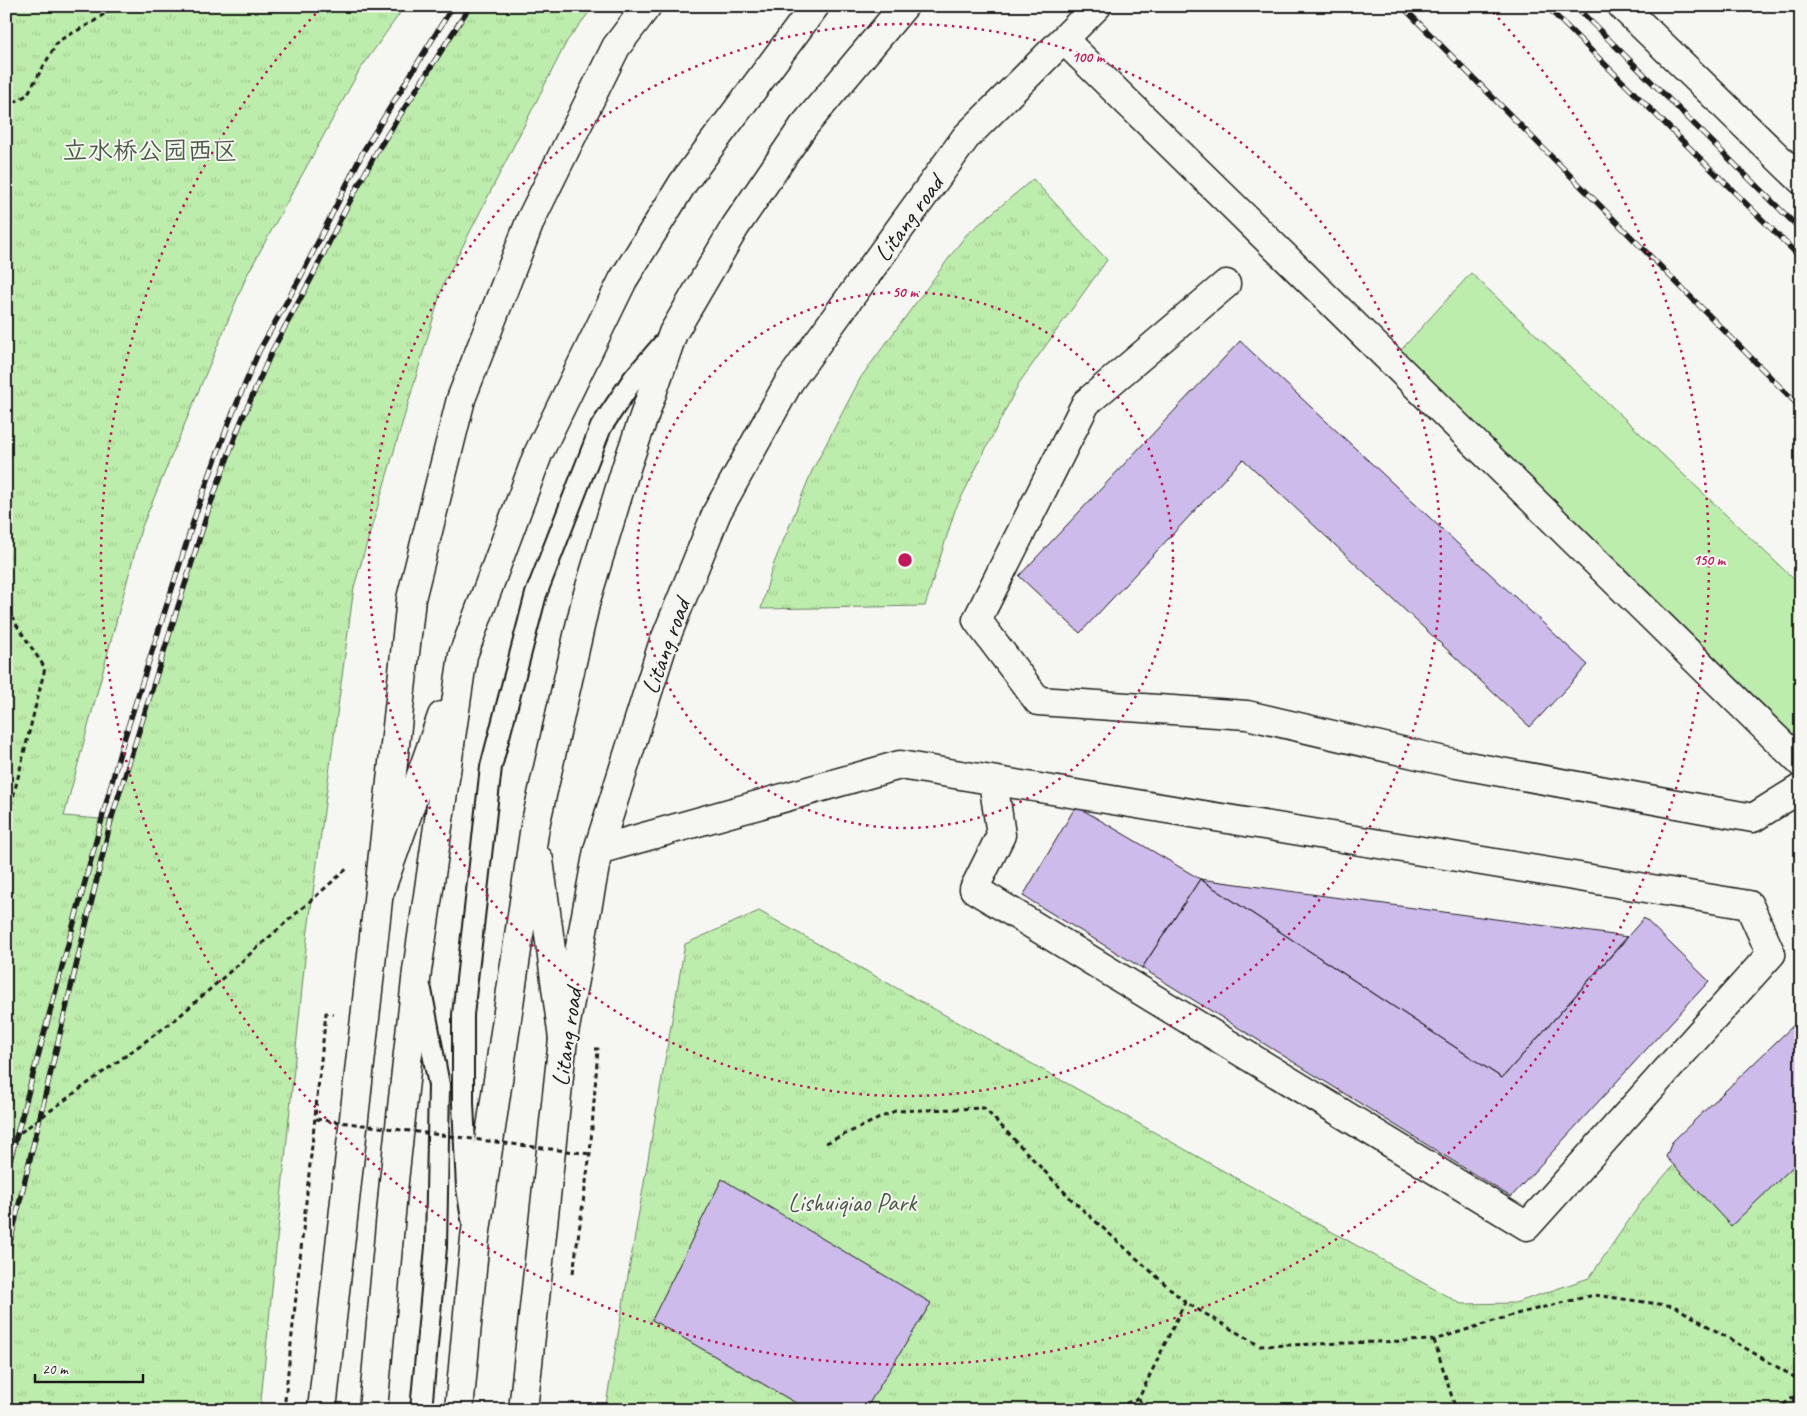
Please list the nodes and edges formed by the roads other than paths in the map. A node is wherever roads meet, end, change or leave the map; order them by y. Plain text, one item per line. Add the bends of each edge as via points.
1 (647, 6) edge
2 (815, 6) edge
3 (904, 6) edge
4 (1097, 6) edge
5 (1622, 6) edge
6 (1064, 40) junction
7 (1801, 180) edge
8 (1226, 284) dead end
9 (673, 333) junction
10 (463, 655) junction
11 (1801, 763) edge
12 (993, 780) junction
13 (1801, 788) edge
14 (535, 826) junction
15 (598, 850) junction
16 (379, 894) junction
17 (417, 971) junction
18 (563, 1039) junction
19 (475, 1238) junction
20 (322, 1410) edge
21 (373, 1410) edge
22 (421, 1410) edge
23 (459, 1410) edge
24 (523, 1410) edge

1 - 16 street via 616,47 531,219 461,399 411,599
2 - 10 street via 682,183 623,280 538,454
3 - 9 street via 803,127 736,227
4 - 6 street, Litang road
5 - 7 street
6 - 11 street
6 - 15 street, Litang road via 966,137 788,382 717,512 662,646
8 - 13 street via 1086,403 977,620 1038,701 1247,715 1457,764 1753,818
9 - 14 street via 627,465 586,600
9 - 19 lane via 634,378 601,427 536,594 491,767 463,1016 463,1103 468,1188
10 - 16 street
10 - 17 street
12 - 12 street via 1001,835 974,889 1527,1226 1771,954 1749,905
12 - 15 street via 900,765
14 - 18 street
14 - 19 street
15 - 18 street, Litang road
16 - 20 street
17 - 21 street
17 - 22 lane via 439,1085 436,1247
18 - 24 street, Litang road
19 - 23 street

